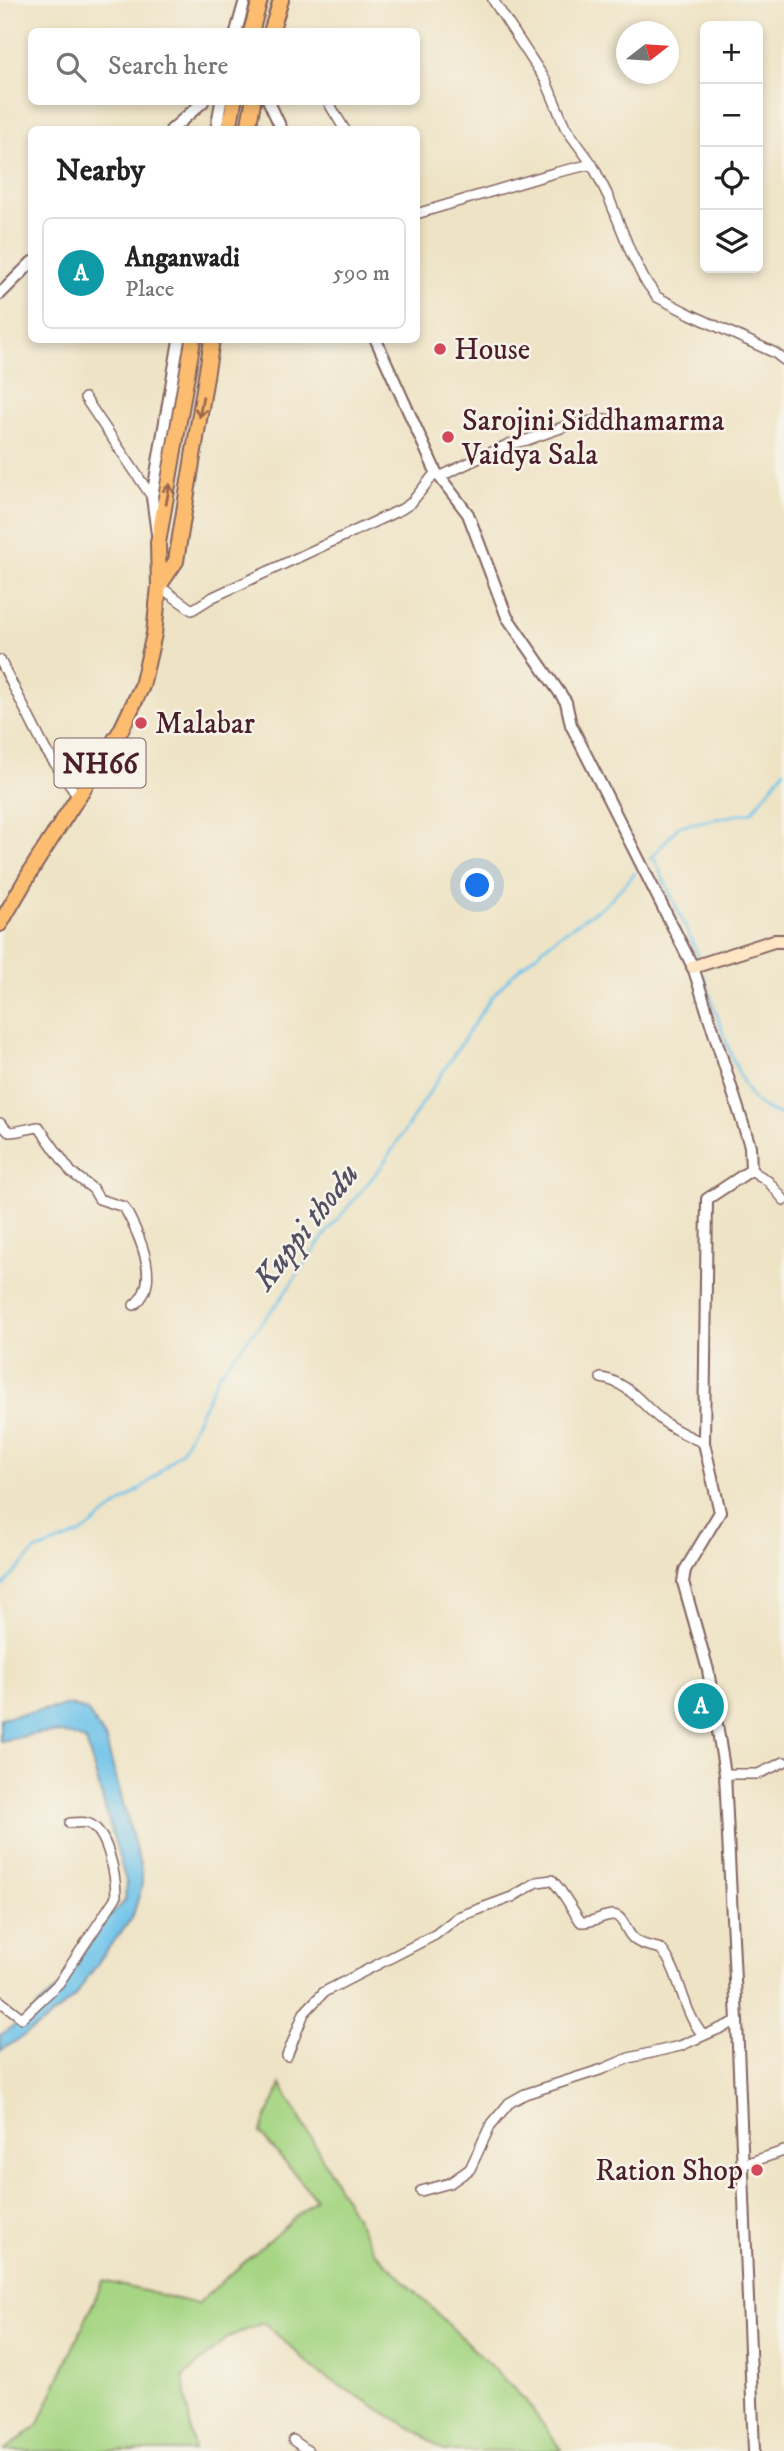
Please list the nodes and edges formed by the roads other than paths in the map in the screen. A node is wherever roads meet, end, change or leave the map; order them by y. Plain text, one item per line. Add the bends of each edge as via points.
1 (245, 0) edge
2 (260, 0) edge
3 (281, 0) edge
4 (494, 0) edge
5 (237, 28) edge
6 (252, 28) edge
7 (272, 28) edge
8 (200, 105) edge
9 (220, 105) edge
10 (252, 105) edge
11 (271, 105) edge
12 (330, 105) edge
13 (233, 108) edge
14 (249, 123) edge
15 (176, 126) edge
16 (217, 126) edge
17 (230, 126) edge
18 (280, 126) edge
19 (343, 126) edge
20 (592, 164) junction
21 (420, 213) edge
22 (28, 266) edge
23 (0, 294) edge
24 (178, 343) edge
25 (192, 343) edge
26 (212, 343) edge
27 (377, 343) edge
28 (784, 360) edge
29 (85, 398) dead end
30 (620, 425) dead end
31 (438, 474) junction
32 (152, 498) junction
33 (158, 543) junction
34 (159, 586) junction
35 (0, 660) edge
36 (78, 797) junction
37 (0, 924) edge
38 (784, 941) edge
39 (693, 967) junction
40 (0, 1123) edge
41 (751, 1170) junction
42 (784, 1200) edge
43 (134, 1305) dead end
44 (601, 1378) dead end
45 (704, 1443) junction
46 (784, 1762) edge
47 (725, 1774) junction
48 (70, 1823) dead end
49 (0, 2001) edge
50 (737, 2021) junction
51 (703, 2035) junction
52 (287, 2056) dead end
53 (784, 2151) edge
54 (742, 2165) junction
55 (421, 2191) dead end
56 (293, 2440) dead end
57 (308, 2451) edge
58 (754, 2451) edge

1 - 5 street
2 - 6 highway
3 - 7 highway
4 - 20 street via 546,81 565,127
8 - 15 street
9 - 16 street
10 - 14 highway
11 - 18 street
12 - 19 street
13 - 17 highway
20 - 21 street
20 - 28 street via 631,253 657,297
22 - 23 street
24 - 32 street
33 -> 25 highway, NH66
26 -> 34 highway, NH66 via 176,561
27 - 31 street
29 - 32 street
30 - 31 street via 606,419 581,422 509,444
31 - 34 street via 402,509 192,610
31 - 39 street via 468,513 507,617 566,702 571,725
32 - 33 street
33 - 34 highway, NH66
34 - 36 highway, NH66 via 142,686 121,730
35 - 36 street via 45,749
36 - 37 highway, NH66
38 - 39 main road
39 - 41 street via 750,1146
40 - 43 street via 9,1132 39,1127 71,1172 99,1199 124,1207 146,1264 143,1298
41 - 42 street
41 - 45 street via 707,1199
44 - 45 street via 621,1383 663,1421
45 - 47 street via 720,1512 685,1570 683,1582 708,1670
46 - 47 street via 758,1774
47 - 50 street
48 - 49 street via 89,1824 102,1835 116,1896 59,1983 41,2002 22,2018
50 - 51 street
50 - 54 street
51 - 52 street via 693,2023 661,1949 632,1938 619,1916 581,1922 552,1880 537,1882 512,1897 458,1917 435,1935 324,1992 304,2013
51 - 55 street via 525,2094 509,2103 490,2126 470,2169 450,2183
53 - 54 street
54 - 58 street
56 - 57 street

